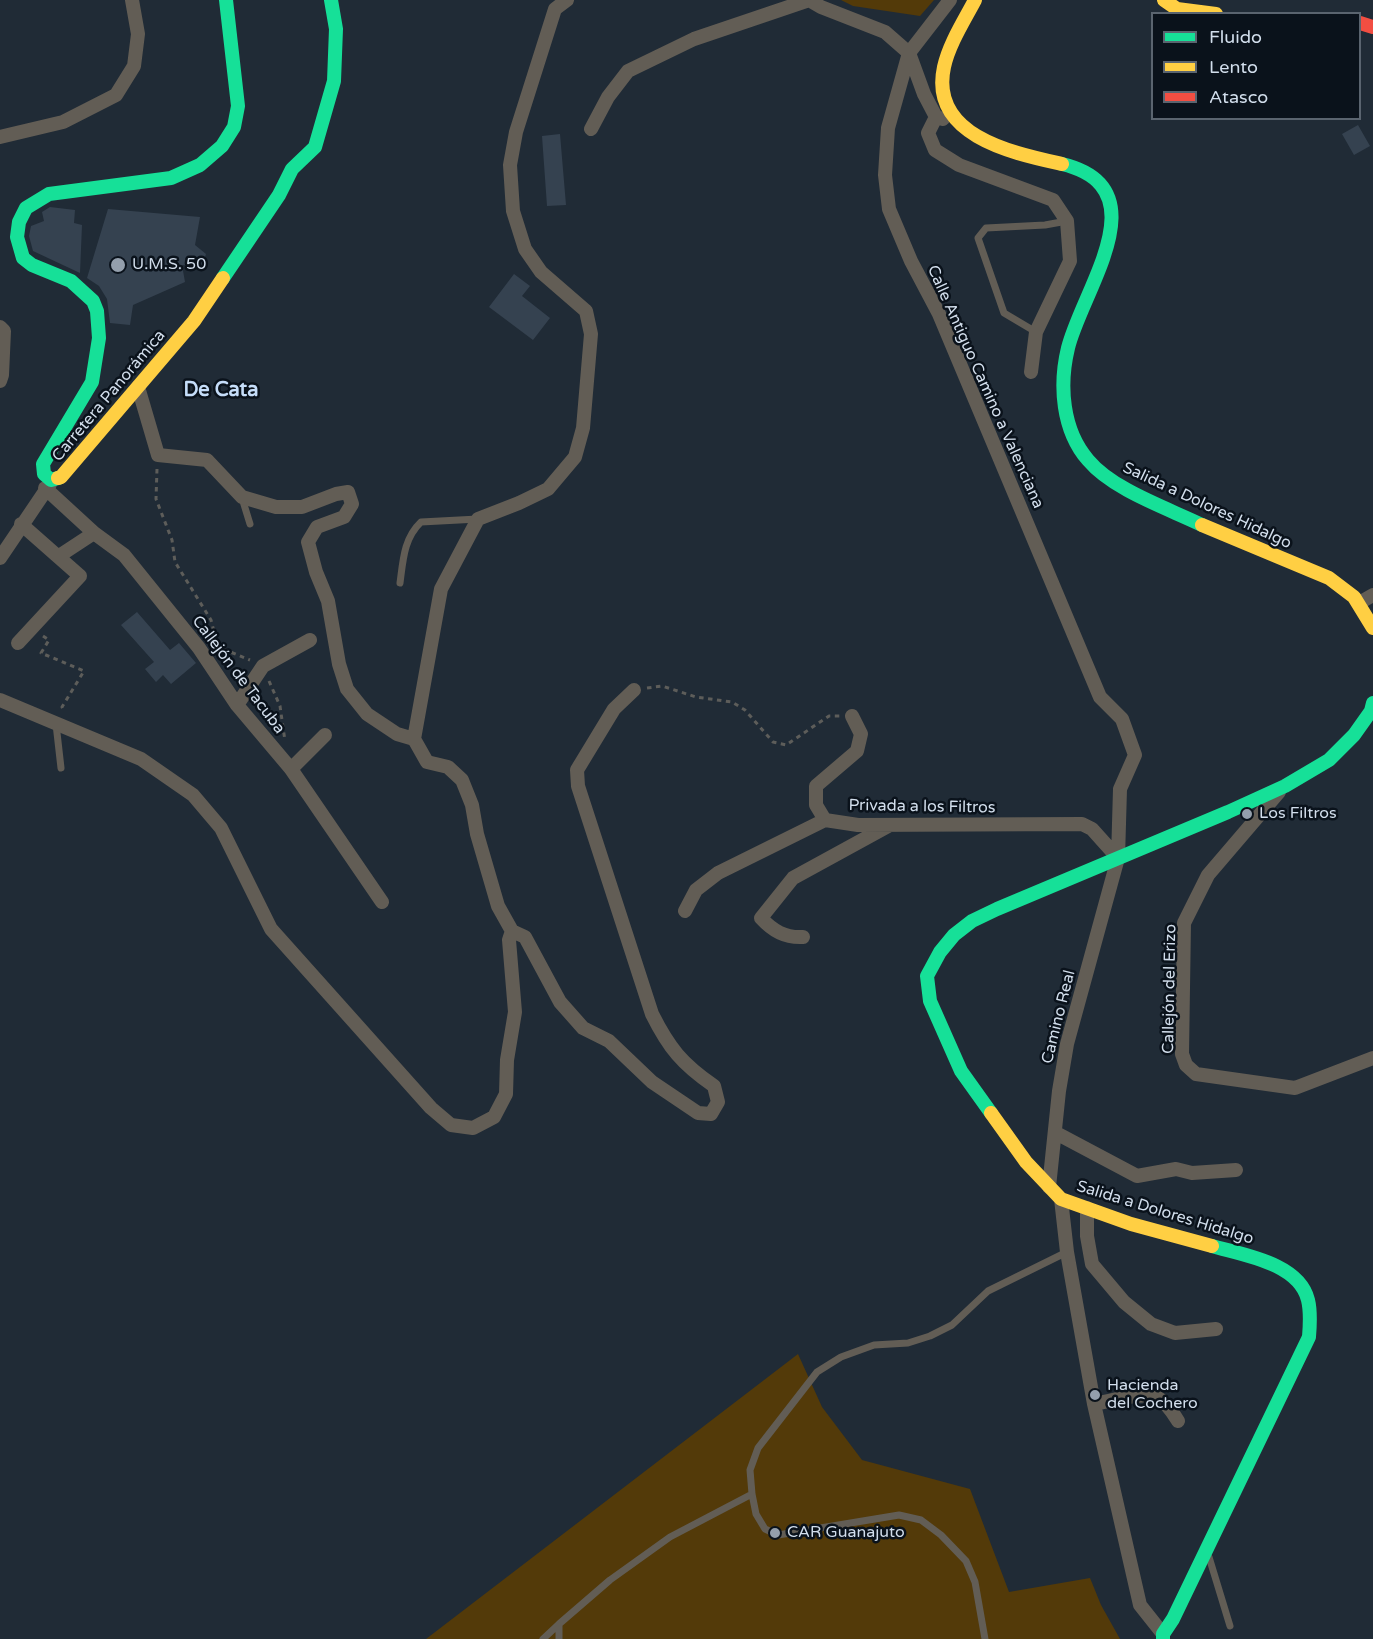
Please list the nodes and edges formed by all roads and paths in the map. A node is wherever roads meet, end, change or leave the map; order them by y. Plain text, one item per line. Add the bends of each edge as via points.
1 (132, 0) edge
2 (225, 0) edge
3 (331, 0) edge
4 (567, 0) edge
5 (809, 0) edge
6 (950, 0) edge
7 (975, 0) edge
8 (1164, 0) edge
9 (1200, 12) edge
10 (909, 53) junction
11 (936, 117) junction
12 (964, 128) junction
13 (591, 129) dead end
14 (0, 137) edge
15 (1067, 221) junction
16 (0, 327) edge
17 (1036, 332) junction
18 (1031, 372) dead end
19 (0, 381) edge
20 (138, 387) junction
21 (158, 455) junction
22 (49, 484) junction
23 (242, 497) junction
24 (478, 519) junction
25 (21, 524) junction
26 (250, 524) dead end
27 (94, 533) junction
28 (59, 556) junction
29 (0, 558) edge
30 (400, 583) dead end
31 (1373, 595) edge
32 (1359, 603) junction
33 (32, 627) junction
34 (1373, 628) edge
35 (310, 640) dead end
36 (18, 643) dead end
37 (263, 666) junction
38 (634, 690) joint
39 (0, 700) edge
40 (1373, 703) edge
41 (237, 705) junction
42 (852, 716) joint
43 (56, 724) junction
44 (74, 731) junction
45 (325, 735) dead end
46 (414, 739) junction
47 (285, 741) dead end
48 (61, 768) dead end
49 (291, 770) junction
50 (1285, 786) junction
51 (825, 820) junction
52 (890, 825) junction
53 (1118, 858) junction
54 (382, 902) dead end
55 (685, 911) dead end
56 (512, 931) junction
57 (803, 937) dead end
58 (1373, 1058) edge
59 (1056, 1133) junction
60 (1236, 1170) dead end
61 (1049, 1187) junction
62 (1060, 1199) junction
63 (1087, 1208) junction
64 (1067, 1252) junction
65 (1216, 1329) dead end
66 (1094, 1404) junction
67 (1178, 1421) dead end
68 (752, 1494) junction
69 (1206, 1547) junction
70 (559, 1624) junction
71 (1230, 1626) dead end
72 (1163, 1637) edge
73 (543, 1639) edge
74 (559, 1639) edge
75 (985, 1639) edge

1 - 14 street via 138,34 134,66 116,95 63,122
2 - 22 main road, Carretera Panorámica via 238,105 234,127 222,146 200,165 171,178 49,194 26,208 19,222 17,237 23,258 71,281 93,301 97,311 99,338 92,382 42,468
3 - 20 main road, Carretera Panorámica via 336,29 334,81 315,147 292,170 194,321
4 - 24 street via 555,9 516,132 510,165 513,211 525,249 541,272 586,311 591,334 583,428 575,457 548,489
5 - 10 street via 885,32
5 - 13 street via 694,39 628,71
6 - 10 street
7 - 12 main road, Salida a Dolores Hidalgo via 944,64 942,85 947,106
8 - 9 main road via 1177,9
10 - 11 street
10 - 53 street, Calle Antiguo Camino a Valenciana via 888,128 885,175 889,209 939,314 1100,697 1122,719 1135,755 1120,789
11 - 12 street
11 - 15 street via 928,133 935,150 959,165 1053,200
12 - 32 main road, Salida a Dolores Hidalgo via 1006,149 1080,169 1096,178 1107,196 1113,215 1112,233 1071,332 1062,388 1076,444 1093,466 1120,486 1243,544 1336,581
15 - 17 street via 1070,261
15 - 17 lane via 986,228 978,238 1004,313
16 - 19 street via 4,331
17 - 18 street
20 - 21 street
20 - 22 main road, Carretera Panorámica via 61,477
21 - 23 street via 207,460
21 - 37 path via 156,499 172,540 175,562 211,620 218,647
22 - 25 street
22 - 27 street, Callejón de Tacuba
23 - 26 lane
23 - 46 street via 276,507 302,507 348,492 352,504 344,517 317,527 308,542 328,601 339,664 347,689 367,714 397,734
24 - 30 lane via 421,522 411,531 405,548
24 - 46 street via 441,589
25 - 28 street
25 - 29 street
27 - 28 street
27 - 41 street, Callejón de Tacuba via 124,555 199,648
28 - 33 street via 80,576
31 - 32 street
32 - 34 main road, Salida a Dolores Hidalgo
33 - 36 street
33 - 44 path via 49,640 41,653 84,671 62,707
35 - 37 street
37 - 41 street
37 - 47 path via 280,706
38 - 42 path via 662,686 696,697 732,702 745,710 773,742 786,745 829,716
38 - 56 street via 614,709 577,770 578,786 652,1014 664,1038 689,1069 714,1086 718,1102 711,1114 698,1113 652,1082 609,1041 583,1029 560,1002 525,937
39 - 43 street
40 - 50 main road, Salida a Dolores Hidalgo via 1354,735 1329,760
41 - 49 street, Callejón de Tacuba
42 - 51 street, Privada a los Filtros via 861,734 857,751 816,786 816,805
43 - 44 street
43 - 48 lane
44 - 56 street via 141,759 193,795 221,828 271,929 431,1108 451,1125 473,1128 494,1117 506,1094 514,1012 509,940
45 - 49 street
46 - 56 street via 427,762 448,767 462,780 498,906
49 - 54 street, Callejón de Tacuba
50 - 53 main road, Salida a Dolores Hidalgo
50 - 58 street, Callejón del Erizo via 1208,875 1184,923 1182,1054 1186,1065 1196,1074 1295,1088
51 - 52 street, Privada a los Filtros
51 - 55 street via 718,873 696,890
52 - 53 street, Privada a los Filtros via 1082,824 1092,829
52 - 57 street via 794,878 761,918 789,938
53 - 59 street, Camino Real via 1067,1044
53 - 61 main road, Salida a Dolores Hidalgo via 972,921 940,952 927,976 930,1001 961,1071 1026,1162
59 - 60 street via 1137,1176 1176,1169 1192,1173
59 - 61 street, Camino Real
61 - 62 main road, Salida a Dolores Hidalgo
62 - 63 main road, Salida a Dolores Hidalgo
62 - 64 street
63 - 65 street via 1092,1264 1124,1302 1151,1324 1175,1332
63 - 69 main road, Salida a Dolores Hidalgo via 1266,1261 1301,1283 1309,1299 1309,1337
64 - 66 street
64 - 68 lane via 988,1291 952,1325 930,1336 908,1343 874,1345 817,1371 758,1448 750,1470
66 - 67 street via 1143,1396 1157,1398
66 - 72 street via 1140,1605
68 - 70 lane via 670,1536
68 - 75 lane via 756,1514 765,1529 778,1535 898,1515 921,1520 966,1561 975,1582
69 - 71 lane
69 - 72 main road, Salida a Dolores Hidalgo
70 - 73 lane
70 - 74 lane

